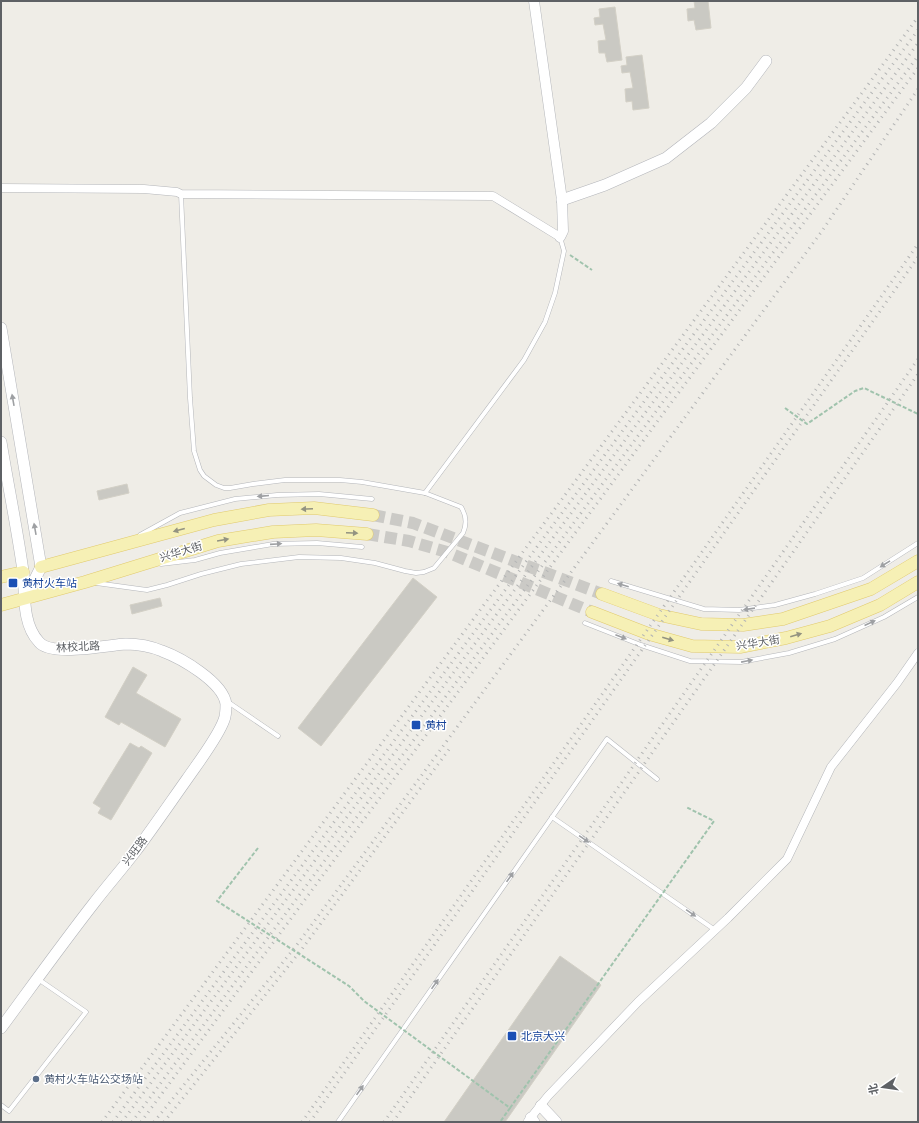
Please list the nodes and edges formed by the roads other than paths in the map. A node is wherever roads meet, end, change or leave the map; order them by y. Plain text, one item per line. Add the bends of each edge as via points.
1 (534, 1) edge
2 (766, 61) dead end
3 (1, 188) edge
4 (181, 194) junction
5 (562, 200) junction
6 (560, 237) junction
7 (1, 328) edge
8 (1, 442) edge
9 (425, 493) junction
10 (372, 498) dead end
11 (373, 515) tunnel mouth
12 (367, 534) tunnel mouth
13 (918, 543) edge
14 (119, 546) junction
15 (362, 547) dead end
16 (918, 561) edge
17 (41, 567) junction
18 (127, 568) junction
19 (23, 572) junction
20 (1, 577) edge
21 (611, 581) dead end
22 (85, 582) junction
23 (918, 582) edge
24 (602, 594) tunnel mouth
25 (918, 597) edge
26 (25, 599) junction
27 (1, 605) edge
28 (592, 612) tunnel mouth
29 (585, 623) dead end
30 (918, 653) edge
31 (226, 701) junction
32 (278, 736) dead end
33 (657, 779) dead end
34 (552, 817) junction
35 (715, 930) junction
36 (38, 978) junction
37 (1, 1028) edge
38 (1, 1105) edge
39 (541, 1106) junction
40 (531, 1121) edge
41 (338, 1122) edge
42 (556, 1122) edge

1 - 5 street
2 - 5 main road via 746,88 711,122 666,158 605,185
3 - 4 street via 144,189
4 - 6 street via 492,196
4 - 9 lane via 190,398 194,451 200,470 211,482 224,488 285,480 340,480
5 - 6 street
6 - 9 lane via 564,251 545,322 524,360
17 -> 7 main road
8 - 19 main road, 林校北路
9 - 22 lane via 461,507 466,518 463,533 434,568 424,572 411,572 341,558 299,557 241,564 147,590
10 -> 14 lane via 319,494 235,499 180,513
11 -> 14 main road, 兴华大街 via 314,508 269,510 214,520
18 -> 12 main road, 兴华大街 via 218,541 273,532 316,530
13 -> 21 lane via 863,578 775,605 739,610 704,609
14 - 17 main road, 兴华大街
18 -> 15 lane via 195,560 273,544 317,543
16 - 24 main road, 兴华大街 via 871,589 821,608 783,619 743,625 694,623 659,615
17 - 19 main road
17 - 26 main road
18 - 22 main road, 兴华大街
19 - 20 main road
19 - 26 main road, 林校北路
22 - 26 main road, 兴华大街
28 -> 23 main road, 兴华大街 via 649,634 692,646 740,647 830,626 880,605
29 -> 25 lane via 690,661 741,662 835,639 884,617
26 - 27 main road, 兴华大街
26 - 31 main road, 林校北路 via 32,632 40,644 52,649 145,645 174,655 209,678
30 - 35 street via 831,768 787,859
31 - 32 lane
31 - 36 main road, 兴旺路 via 223,721 194,769 135,852
33 - 34 lane via 607,739
34 -> 35 lane
41 -> 34 lane
35 - 39 street via 638,1002
36 - 37 main road, 兴旺路
36 - 38 lane via 86,1012 10,1111
39 - 40 street
39 - 42 main road

